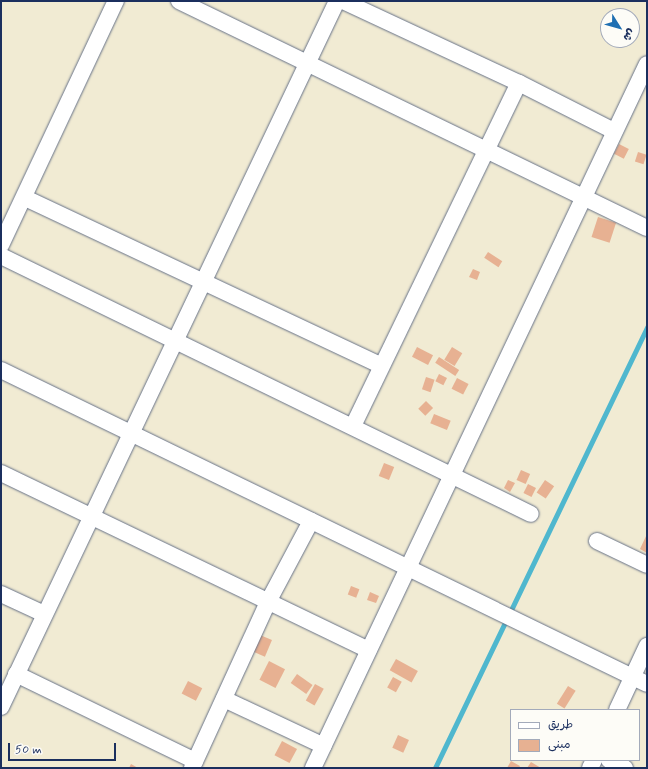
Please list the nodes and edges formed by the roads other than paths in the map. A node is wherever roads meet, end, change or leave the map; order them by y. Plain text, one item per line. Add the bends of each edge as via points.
1 (116, 1) edge
2 (179, 1) edge
3 (337, 1) edge
4 (343, 1) edge
5 (307, 63) junction
6 (647, 64) edge
7 (519, 83) junction
8 (614, 131) junction
9 (487, 150) junction
10 (584, 197) junction
11 (25, 198) junction
12 (647, 228) edge
13 (1, 246) edge
14 (1, 256) edge
15 (203, 282) junction
16 (175, 339) junction
17 (380, 365) junction
18 (1, 370) edge
19 (353, 426) junction
20 (131, 433) junction
21 (1, 472) edge
22 (451, 475) junction
23 (531, 514) dead end
24 (92, 515) junction
25 (311, 521) junction
26 (597, 541) dead end
27 (647, 565) edge
28 (409, 568) junction
29 (1, 594) edge
30 (268, 602) junction
31 (44, 614) junction
32 (647, 646) edge
33 (369, 650) junction
34 (16, 674) junction
35 (632, 677) junction
36 (647, 684) edge
37 (224, 699) junction
38 (1, 707) edge
39 (617, 709) edge
40 (324, 746) junction
41 (611, 761) edge
42 (194, 765) edge
43 (313, 768) edge
44 (625, 768) edge

1 - 11 street
2 - 5 street
3 - 5 street
4 - 7 street
5 - 9 street
5 - 15 street
6 - 8 street
7 - 8 street
7 - 9 street
8 - 10 street
9 - 10 street
9 - 17 street
10 - 12 street
10 - 22 street
11 - 13 street
11 - 15 street
14 - 16 street
15 - 16 street
15 - 17 street
16 - 19 street
16 - 20 street
17 - 19 street
18 - 20 street
19 - 22 street
20 - 24 street
20 - 25 street
21 - 24 street
22 - 23 street
22 - 28 street
24 - 30 street
24 - 31 street
25 - 28 street
25 - 30 street
26 - 27 street
28 - 33 street
28 - 35 street
29 - 31 street
30 - 33 street
30 - 37 street
31 - 34 street
32 - 35 street
33 - 40 street
34 - 38 street
34 - 42 street
35 - 36 street
35 - 39 street
37 - 40 street
37 - 42 street
40 - 43 street
41 - 44 street

